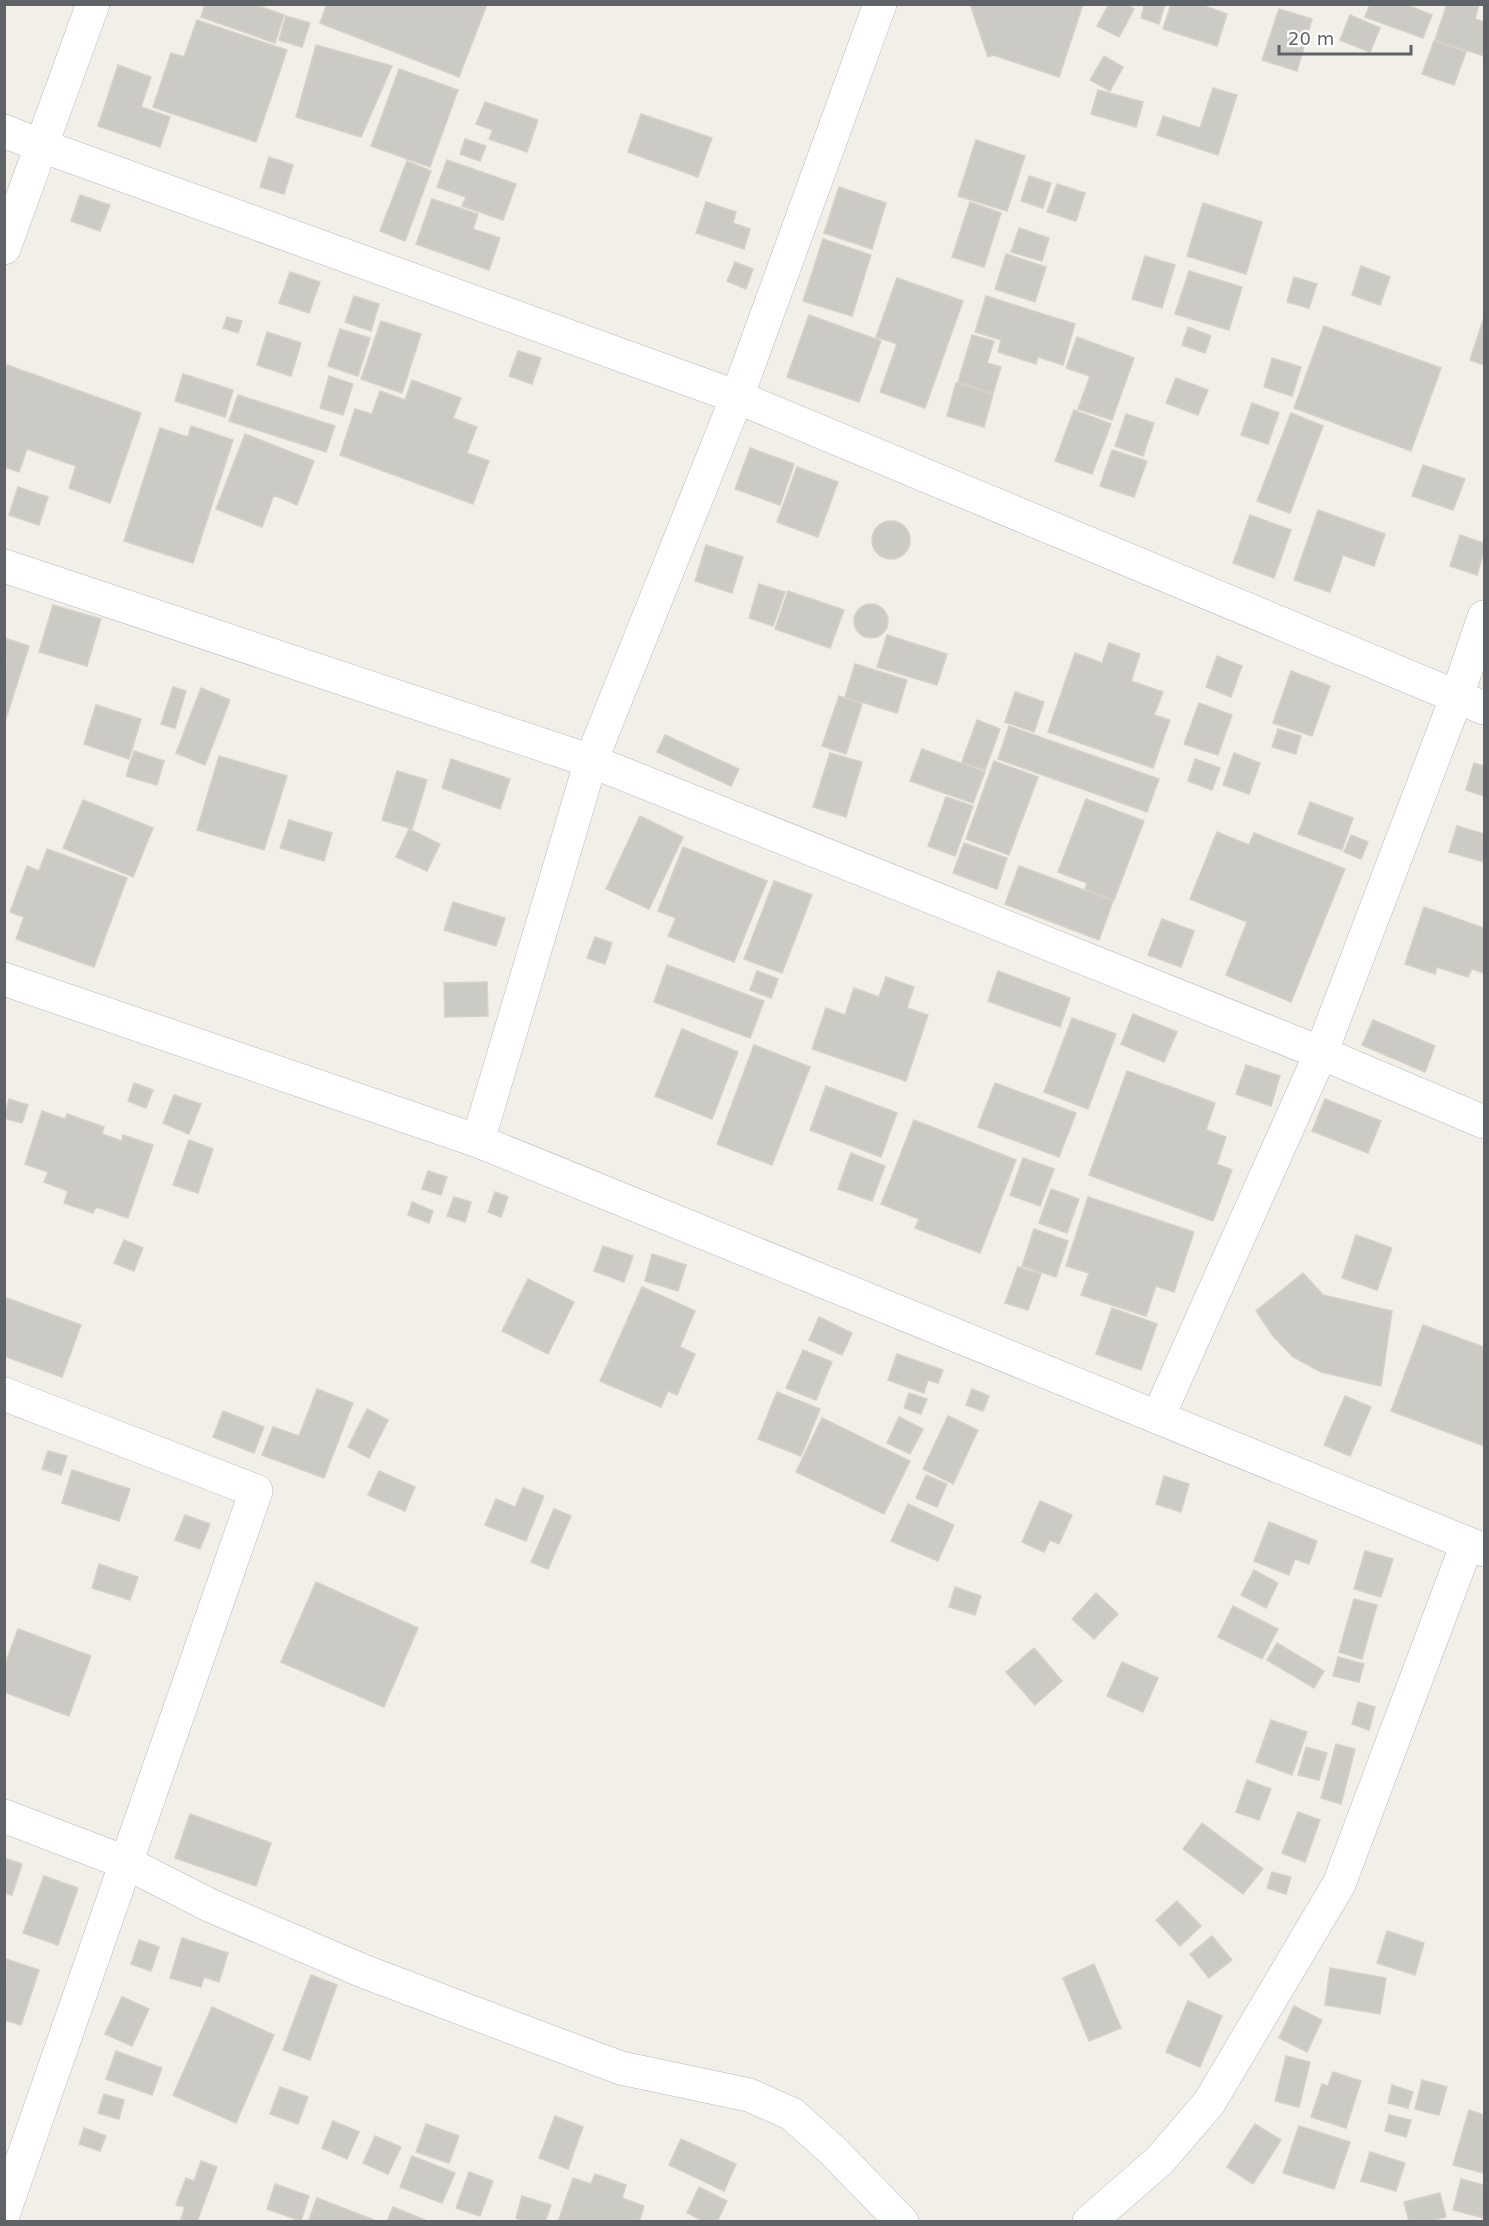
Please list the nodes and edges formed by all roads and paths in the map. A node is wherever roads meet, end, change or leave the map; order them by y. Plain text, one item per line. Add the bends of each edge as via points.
1 (93, 4) edge
2 (880, 4) edge
3 (4, 131) edge
4 (42, 146) junction
5 (4, 248) edge
6 (737, 397) junction
7 (4, 566) edge
8 (1485, 617) edge
9 (1471, 702) edge
10 (591, 761) junction
11 (4, 979) edge
12 (1321, 1053) junction
13 (1485, 1122) edge
14 (478, 1141) junction
15 (4, 1394) edge
16 (1158, 1418) junction
17 (1476, 1547) edge
18 (4, 1816) edge
19 (127, 1863) junction
20 (4, 2212) edge
21 (902, 2222) edge
22 (1089, 2222) edge

1 - 4 street
2 - 6 street
3 - 4 street
4 - 5 street
4 - 6 street
6 - 9 street
6 - 10 street
7 - 10 street
8 - 9 street
9 - 12 street
10 - 12 street
10 - 14 street
11 - 14 street
12 - 13 street
12 - 16 street
14 - 16 street
15 - 19 street via 256,1491
16 - 17 street
17 - 22 street via 1339,1884 1209,2103 1160,2160
18 - 19 street
19 - 20 street
19 - 21 street via 220,1910 484,2018 621,2068 749,2096 792,2114

